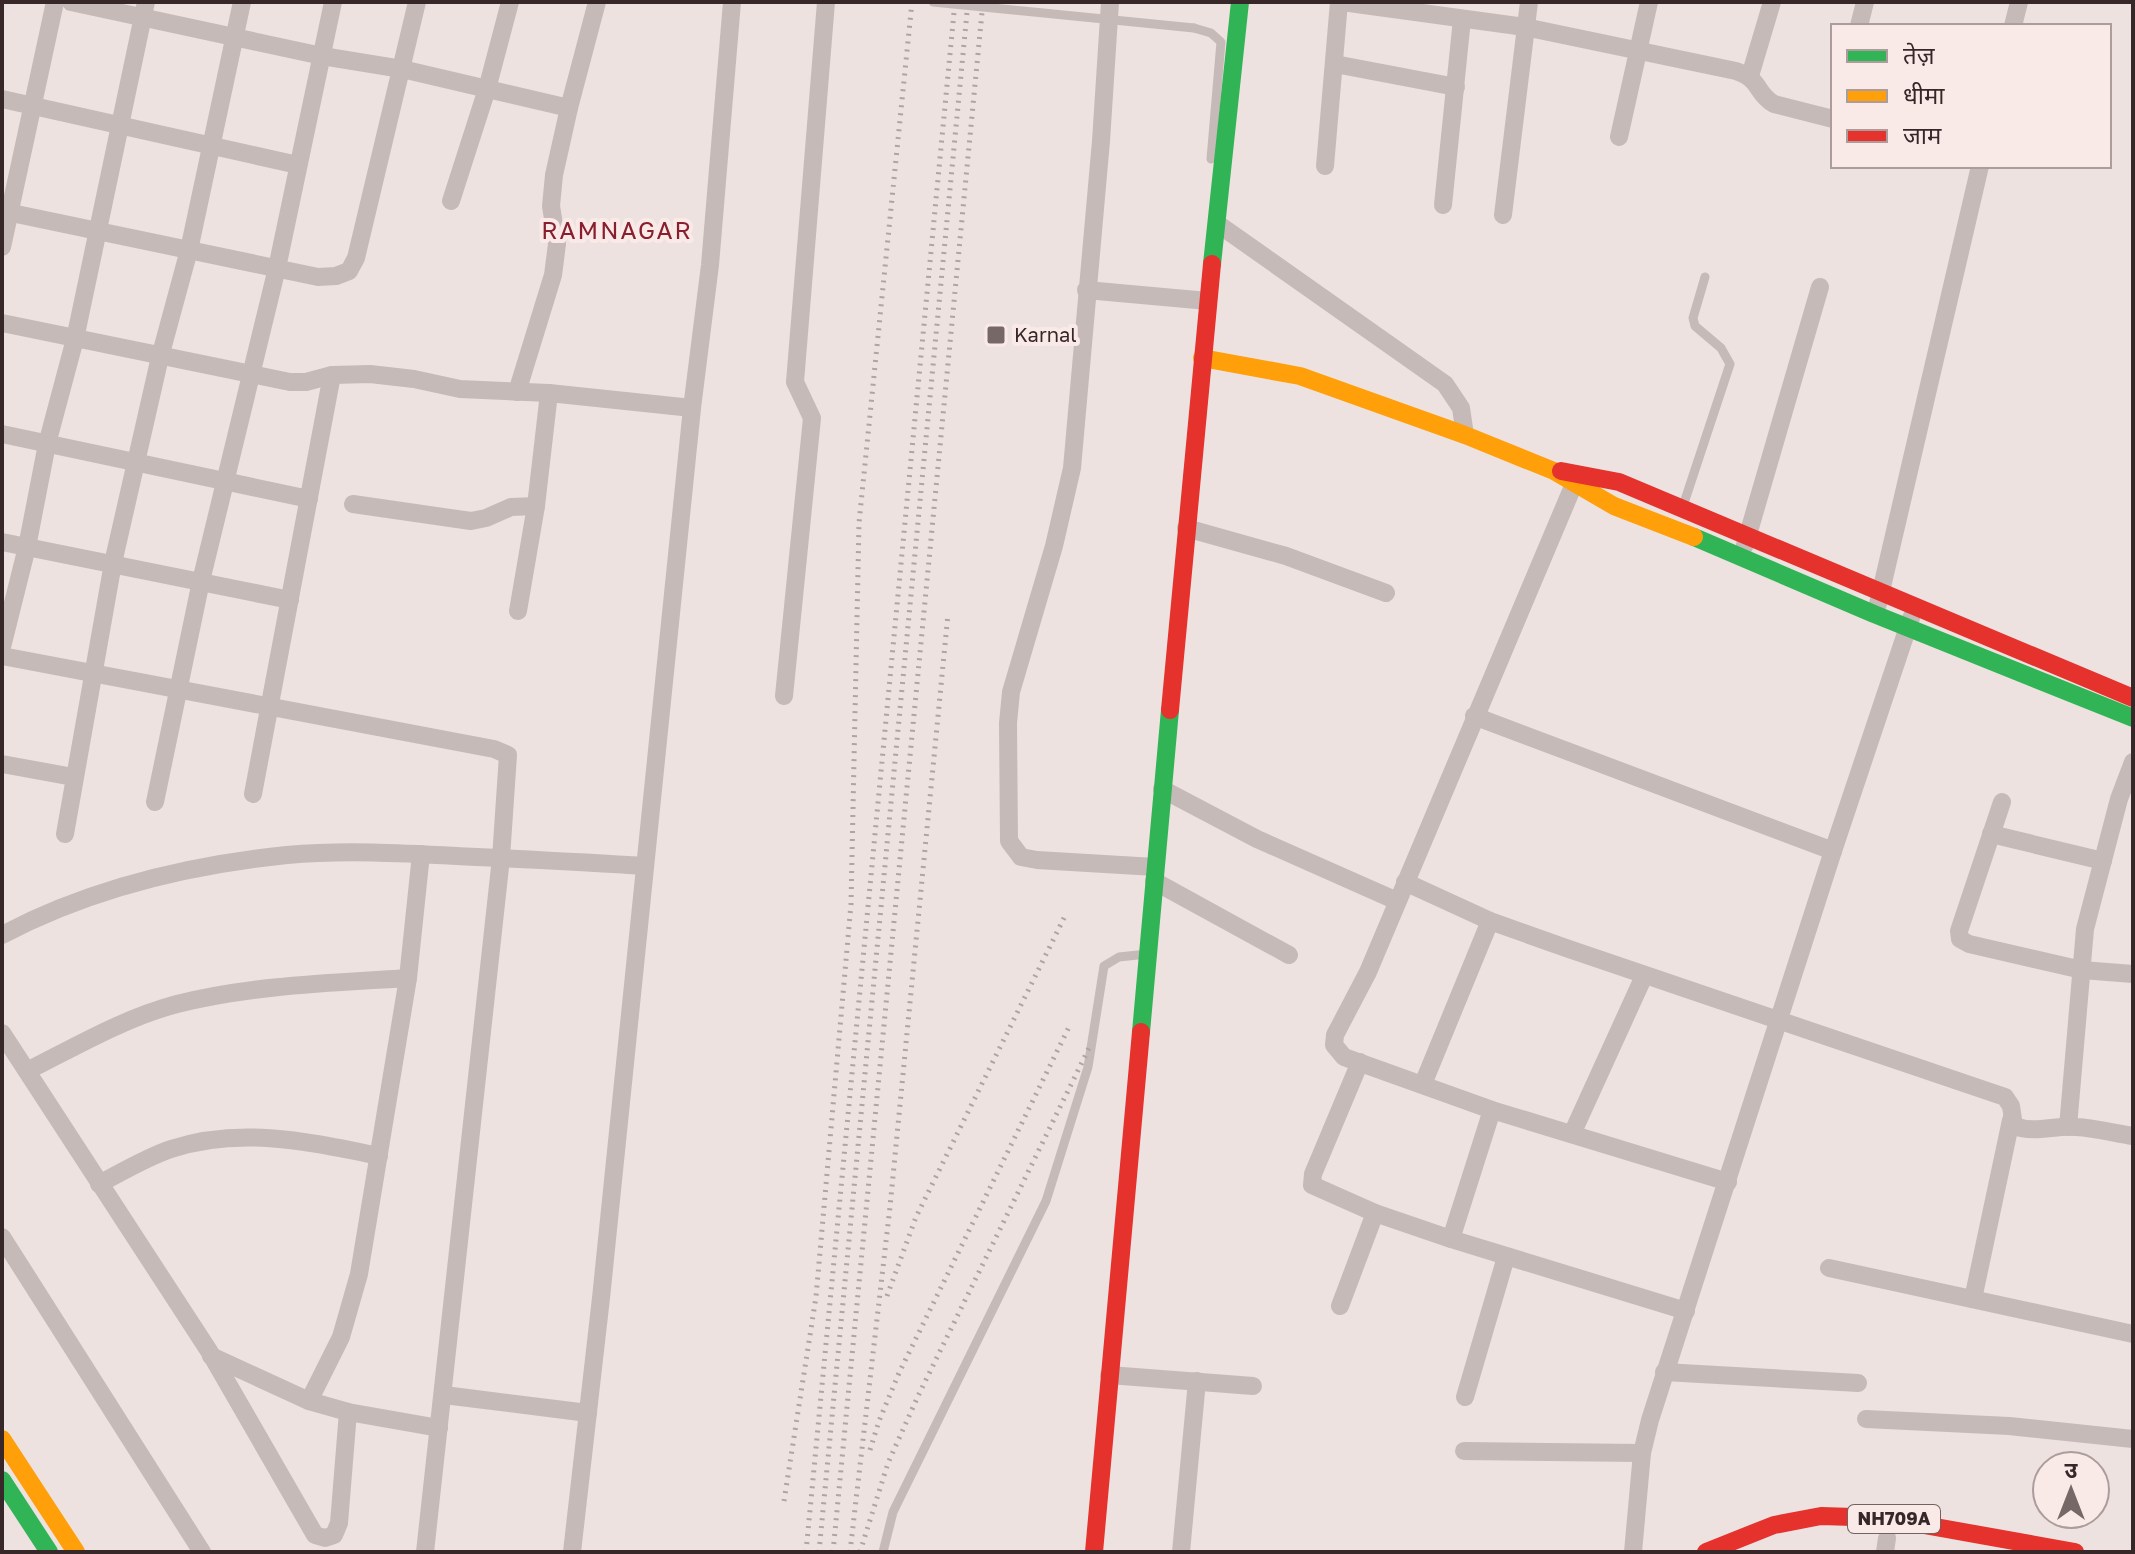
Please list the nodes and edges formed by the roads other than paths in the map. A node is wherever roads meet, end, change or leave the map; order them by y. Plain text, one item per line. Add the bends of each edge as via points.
1 (55, 2) edge
2 (71, 2) edge
3 (242, 2) edge
4 (333, 2) edge
5 (417, 2) edge
6 (510, 2) edge
7 (597, 2) edge
8 (732, 2) edge
9 (826, 2) edge
10 (933, 2) edge
11 (1110, 2) edge
12 (1240, 2) edge
13 (1341, 2) edge
14 (1529, 2) edge
15 (1649, 2) edge
16 (1772, 2) edge
17 (1865, 2) edge
18 (2019, 2) edge
19 (1393, 6) edge
20 (145, 10) edge
21 (1462, 19) junction
22 (1860, 24) edge
23 (2014, 24) edge
24 (1525, 27) junction
25 (235, 37) junction
26 (1637, 49) junction
27 (322, 56) junction
28 (1335, 64) junction
29 (402, 69) junction
30 (1750, 76) junction
31 (1456, 87) junction
32 (487, 89) junction
33 (2, 99) edge
34 (33, 105) junction
35 (569, 108) junction
36 (1831, 118) edge
37 (120, 125) junction
38 (1619, 137) dead end
39 (211, 145) junction
40 (298, 165) junction
41 (1325, 166) dead end
42 (1980, 168) edge
43 (451, 201) dead end
44 (1443, 205) dead end
45 (6, 211) edge
46 (1503, 215) dead end
47 (1218, 224) junction
48 (98, 230) junction
49 (2, 247) edge
50 (189, 250) junction
51 (277, 268) junction
52 (1705, 277) dead end
53 (1820, 287) dead end
54 (1086, 290) junction
55 (1210, 292) junction
56 (2, 323) edge
57 (75, 339) junction
58 (160, 357) junction
59 (1202, 358) junction
60 (250, 374) junction
61 (332, 375) junction
62 (517, 392) junction
63 (549, 393) junction
64 (692, 408) junction
65 (2, 434) edge
66 (1465, 435) junction
67 (47, 444) junction
68 (137, 462) junction
69 (1554, 471) junction
70 (223, 480) junction
71 (1574, 484) junction
72 (309, 499) junction
73 (353, 504) dead end
74 (536, 506) junction
75 (1682, 509) junction
76 (1186, 528) junction
77 (1747, 536) junction
78 (2, 542) edge
79 (27, 547) junction
80 (1743, 557) junction
81 (113, 563) junction
82 (201, 581) junction
83 (1386, 593) dead end
84 (1882, 594) junction
85 (290, 600) junction
86 (1915, 607) junction
87 (518, 611) dead end
88 (1874, 614) junction
89 (1908, 626) junction
90 (2, 647) edge
91 (2, 656) edge
92 (92, 672) junction
93 (180, 688) junction
94 (784, 696) dead end
95 (2133, 698) edge
96 (270, 707) junction
97 (1474, 716) junction
98 (2133, 718) edge
99 (2133, 762) edge
100 (2, 764) edge
101 (73, 777) junction
102 (1162, 789) junction
103 (253, 794) dead end
104 (155, 802) dead end
105 (2002, 802) dead end
106 (65, 834) dead end
107 (1991, 834) junction
108 (1833, 851) junction
109 (421, 854) junction
110 (501, 858) junction
111 (2103, 861) junction
112 (645, 866) junction
113 (1154, 874) junction
114 (1405, 882) junction
115 (1397, 901) junction
116 (1490, 921) junction
117 (2, 935) edge
118 (1147, 954) junction
119 (1289, 955) dead end
120 (2082, 970) junction
121 (2133, 974) edge
122 (1644, 976) junction
123 (408, 978) junction
124 (1780, 1019) junction
125 (2, 1033) edge
126 (1360, 1062) junction
127 (27, 1071) junction
128 (1423, 1084) junction
129 (1492, 1110) junction
130 (2011, 1120) junction
131 (2068, 1127) junction
132 (1572, 1134) junction
133 (2133, 1136) edge
134 (379, 1156) junction
135 (1728, 1182) junction
136 (99, 1184) junction
137 (1375, 1213) junction
138 (2, 1237) edge
139 (1451, 1239) junction
140 (1506, 1257) junction
141 (1829, 1268) dead end
142 (1973, 1299) junction
143 (1340, 1306) dead end
144 (1686, 1311) junction
145 (2133, 1334) edge
146 (211, 1356) junction
147 (1664, 1372) junction
148 (1109, 1375) junction
149 (1197, 1381) junction
150 (1858, 1383) dead end
151 (1253, 1386) dead end
152 (444, 1395) junction
153 (1465, 1397) dead end
154 (309, 1401) junction
155 (348, 1412) junction
156 (588, 1413) junction
157 (1866, 1419) dead end
158 (439, 1428) junction
159 (2, 1439) edge
160 (2133, 1439) edge
161 (1464, 1451) dead end
162 (1642, 1453) junction
163 (2, 1480) edge
164 (35, 1490) junction
165 (9, 1504) edge
166 (1823, 1534) dead end
167 (1863, 1536) dead end
168 (1891, 1544) edge
169 (1711, 1550) edge
170 (49, 1552) edge
171 (76, 1552) edge
172 (202, 1552) edge
173 (425, 1552) edge
174 (572, 1552) edge
175 (883, 1552) edge
176 (1094, 1552) edge
177 (1181, 1552) edge
178 (1633, 1552) edge
179 (2075, 1552) edge

1 - 34 street
2 - 20 street
3 - 25 street
4 - 27 street
5 - 29 street
6 - 32 street
7 - 35 street
8 - 64 street
9 - 94 street via 795,382 812,418
10 - 55 lane, bridge via 1194,28 1221,42 1203,270
11 - 54 street
12 - 47 main road
13 - 19 street
13 - 28 street
14 - 24 street
15 - 26 street
16 - 30 street
17 - 22 street
18 - 23 street
19 - 21 street
20 - 25 street
20 - 37 street
21 - 24 street
21 - 31 street
24 - 26 street
24 - 46 street
25 - 27 street
25 - 39 street
26 - 30 street
26 - 38 street
27 - 29 street
27 - 40 street
28 - 31 street
28 - 41 street
29 - 32 street
29 - 51 street via 349,271 318,277
30 - 36 street via 1774,104
31 - 44 street
32 - 35 street
32 - 43 street
33 - 34 street
34 - 37 street
34 - 45 street
35 - 62 street via 552,191 556,258
37 - 39 street
37 - 48 street
39 - 40 street
39 - 50 street
40 - 51 street
42 - 84 street
45 - 48 street
45 - 49 street
47 - 55 main road
47 - 66 street via 1445,384 1461,408
48 - 50 street
48 - 57 street
50 - 51 street
50 - 58 street
51 - 60 street
52 - 75 lane via 1695,326 1721,348 1730,364
53 - 77 street
54 - 55 street
54 - 113 street via 1072,468 1011,692 1009,841 1021,857
55 - 59 main road
56 - 57 street
57 - 58 street
57 - 67 street
58 - 60 street
58 - 68 street
59 - 66 main road via 1300,376
59 - 76 main road
60 - 61 street via 290,382
60 - 70 street
61 - 62 street via 381,375 460,389
61 - 72 street
62 - 63 street
63 - 64 street
63 - 74 street
64 - 112 street
65 - 67 street
66 - 69 main road
67 - 68 street
67 - 79 street
68 - 70 street
68 - 81 street
69 - 71 main road
69 - 75 main road via 1601,477
70 - 72 street
70 - 82 street
71 - 80 main road via 1614,506
71 - 97 street
72 - 85 street
73 - 74 street via 471,521 502,509
74 - 87 street
75 - 77 main road
76 - 83 street via 1286,556
76 - 102 main road
77 - 80 street
77 - 84 main road
78 - 79 street
79 - 81 street
79 - 90 street
80 - 88 main road
81 - 82 street
81 - 92 street
82 - 85 street
82 - 93 street
84 - 86 main road
84 - 88 street
85 - 96 street
86 - 89 street
86 - 95 main road
88 - 89 main road
89 - 98 main road
89 - 108 street
91 - 92 street
92 - 93 street
92 - 101 street
93 - 96 street
93 - 104 street
96 - 103 street
96 - 110 street via 502,751 508,763
97 - 108 street
97 - 114 street
99 - 111 street
100 - 101 street
101 - 106 street
102 - 113 main road
102 - 115 street
105 - 107 street
107 - 111 street
107 - 120 street via 1960,939
108 - 124 street
109 - 110 street
109 - 117 street via 288,855 225,863 145,879
109 - 123 street
110 - 112 street
110 - 152 street
111 - 120 street via 2085,929
112 - 156 street
113 - 118 main road
113 - 119 street
114 - 115 street
114 - 116 street
115 - 126 street via 1335,1035 1337,1052
116 - 122 street
116 - 128 street
118 - 148 main road
118 - 175 lane via 1109,961 1101,973 1093,1049 1046,1201 893,1512
120 - 121 street
120 - 131 street
122 - 124 street
122 - 132 street
123 - 127 street via 271,987 176,1005 132,1019
123 - 134 street
124 - 130 street via 2005,1097
124 - 135 street
125 - 127 street
126 - 128 street
126 - 137 street via 1312,1185
127 - 136 street
128 - 129 street
129 - 132 street
129 - 139 street
130 - 131 street via 2030,1131
130 - 142 street
131 - 133 street
132 - 135 street
134 - 136 street via 295,1139 219,1139 170,1149
134 - 154 street via 350,1308
135 - 144 street
136 - 146 street
137 - 139 street
137 - 143 street
138 - 172 street
139 - 140 street
140 - 144 street
140 - 153 street
141 - 142 street
142 - 145 street
144 - 147 street
146 - 154 street
146 - 155 street via 315,1535 325,1538 334,1535 339,1523
147 - 150 street
147 - 162 street
148 - 149 street
148 - 176 main road
149 - 151 street
149 - 177 street
152 - 156 street
152 - 158 street
154 - 155 street
155 - 158 street
156 - 174 street
157 - 160 street
158 - 173 street
159 - 164 main road
161 - 162 street
162 - 178 street
163 - 165 main road
164 - 165 street
164 - 171 main road
165 - 170 main road
166 - 169 main road, NH709A
167 - 168 main road, NH709A
169 - 179 main road, NH709A via 1774,1525 1821,1516 1885,1518

